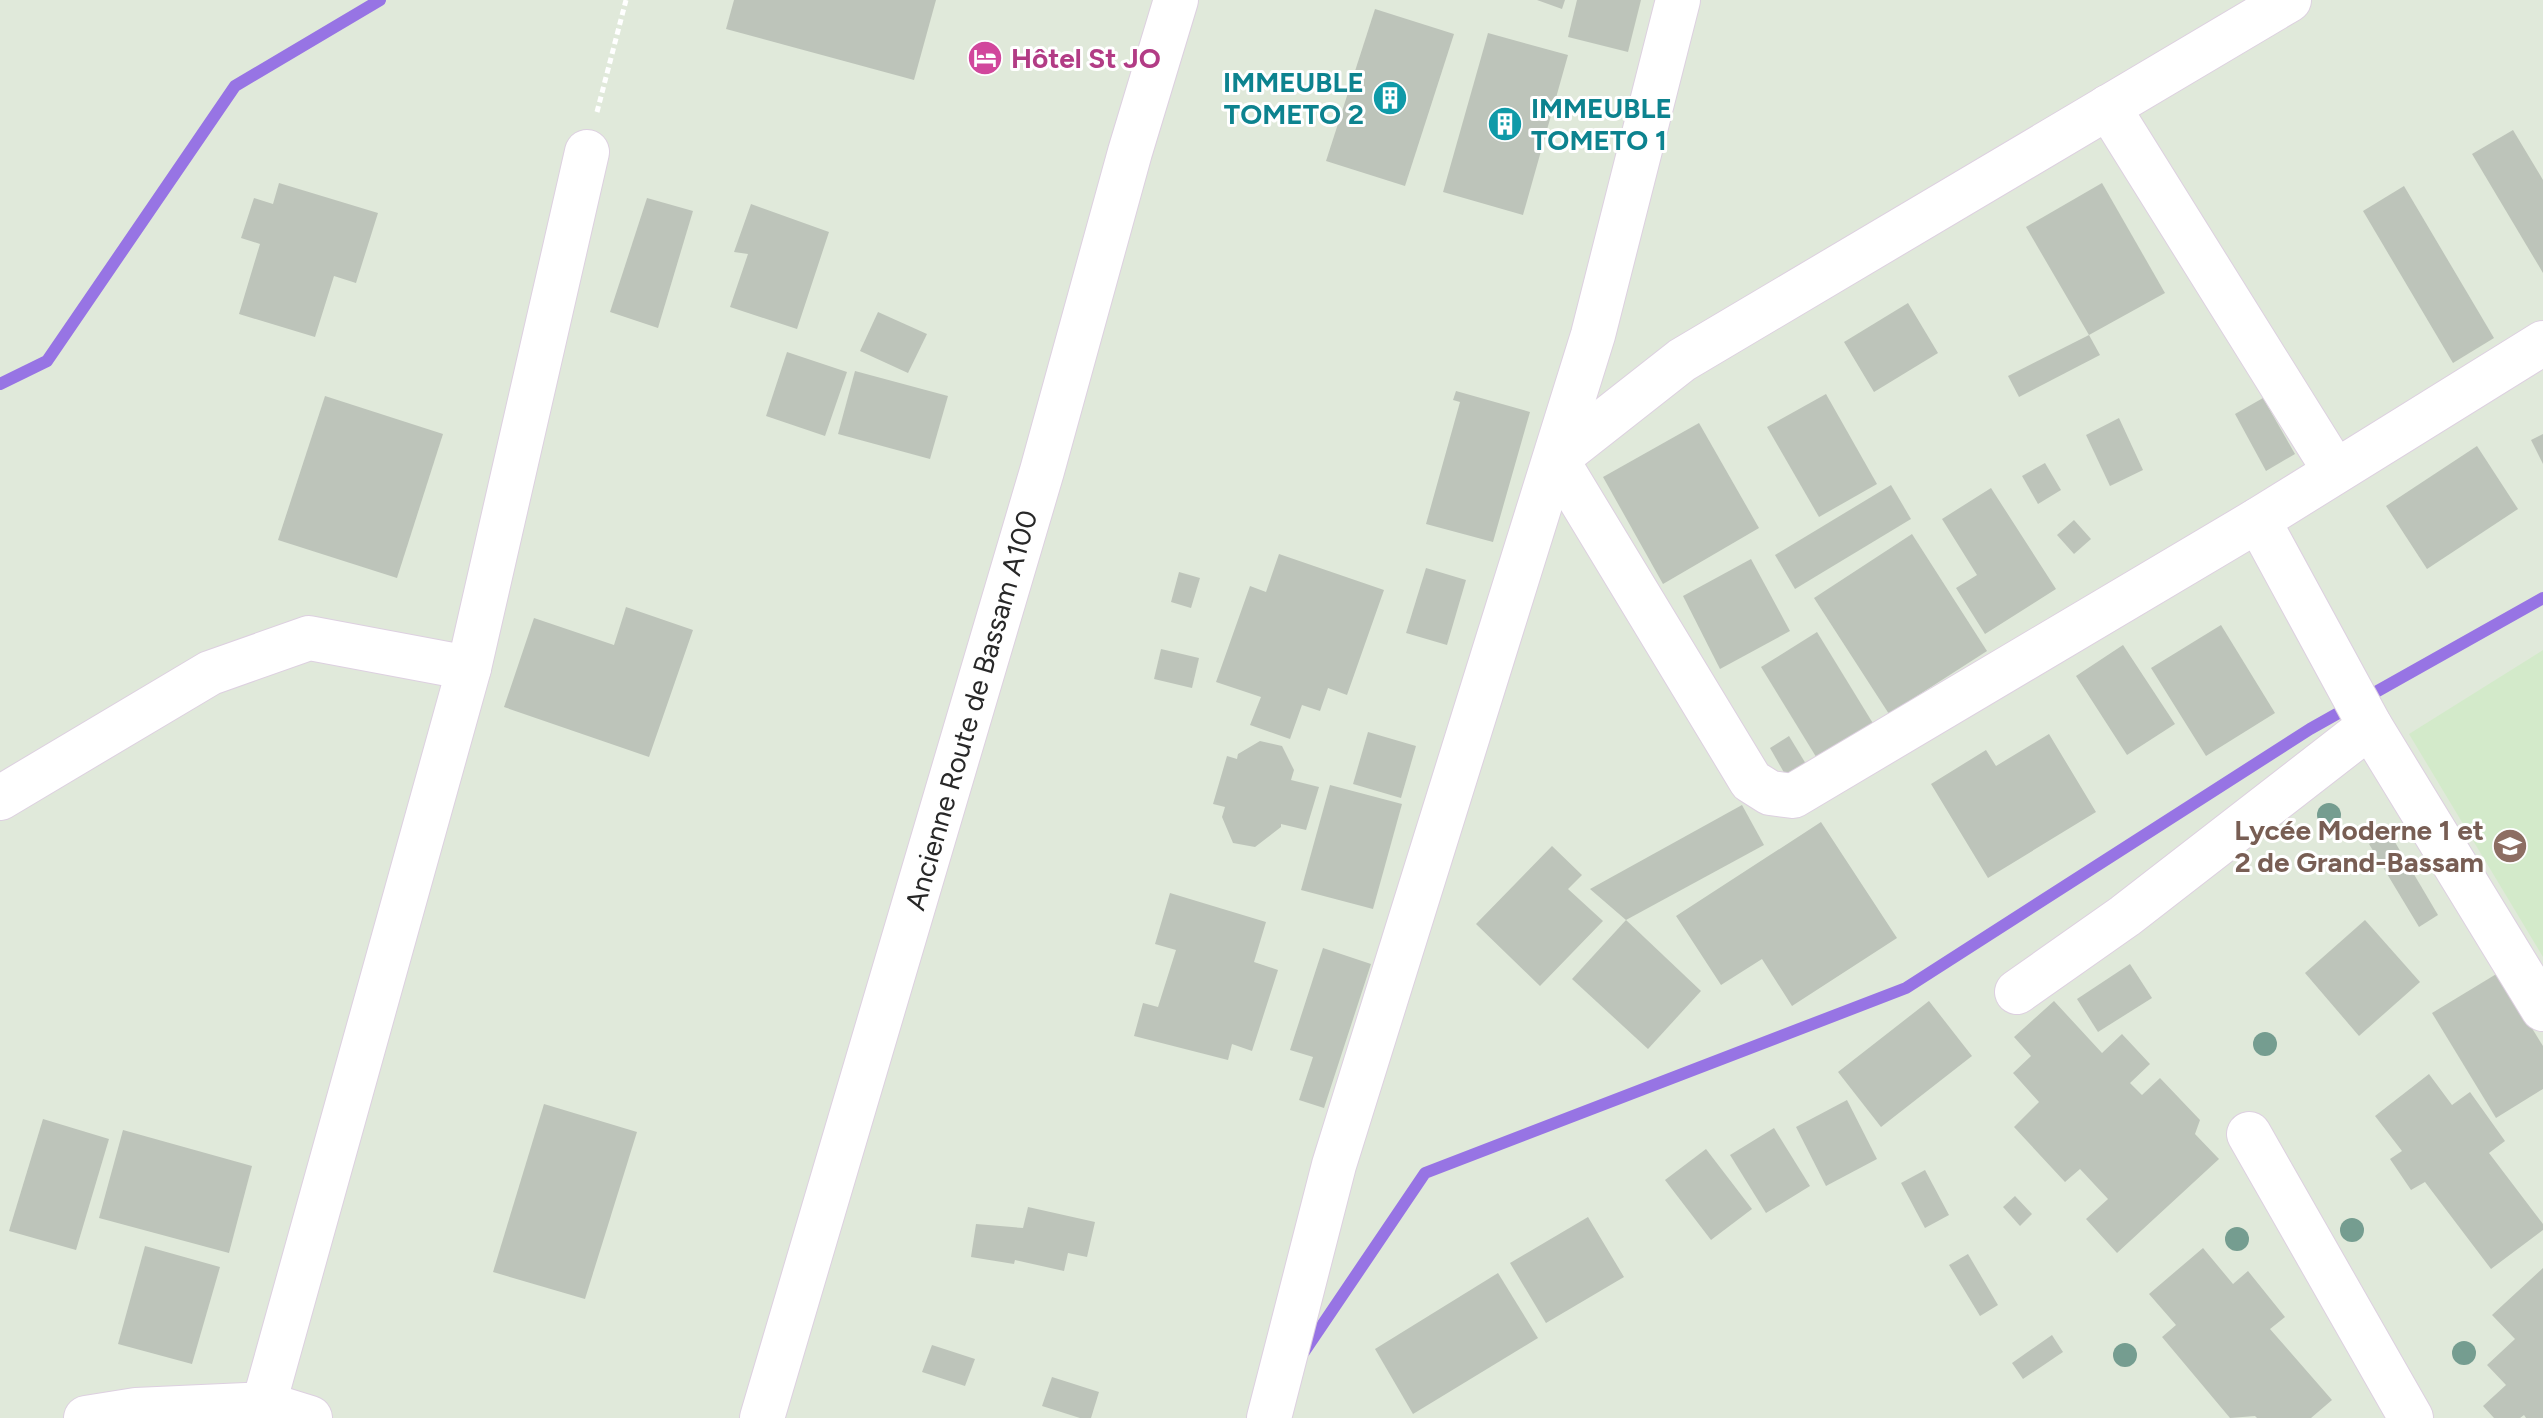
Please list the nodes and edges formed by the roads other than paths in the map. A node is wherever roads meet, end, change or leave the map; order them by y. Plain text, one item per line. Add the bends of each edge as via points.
1 (1176, 0) edge
2 (1678, 0) edge
3 (2289, 0) edge
4 (2108, 107) junction
5 (587, 152) road end
6 (2543, 343) edge
7 (1556, 459) junction
8 (2335, 471) junction
9 (2258, 520) junction
10 (469, 668) junction
11 (2370, 726) junction
12 (0, 798) edge
13 (2017, 992) dead end
14 (2543, 1009) edge
15 (2249, 1134) dead end
16 (263, 1411) edge
17 (86, 1418) edge
18 (310, 1418) edge
19 (762, 1418) edge
20 (1269, 1418) edge
21 (2411, 1418) edge

1 - 19 street, Ancienne Route de Bassam A100
2 - 7 street
3 - 4 street
4 - 7 street via 1682,360
4 - 8 street
5 - 10 street
6 - 8 street
7 - 9 street via 1751,781 1770,793 1793,796
7 - 20 street via 1334,1165
8 - 9 street
9 - 11 street
10 - 12 street via 309,638 210,673
10 - 16 street
11 - 13 street via 2125,916
11 - 14 street
15 - 21 street
16 - 17 street via 136,1410
16 - 18 street

